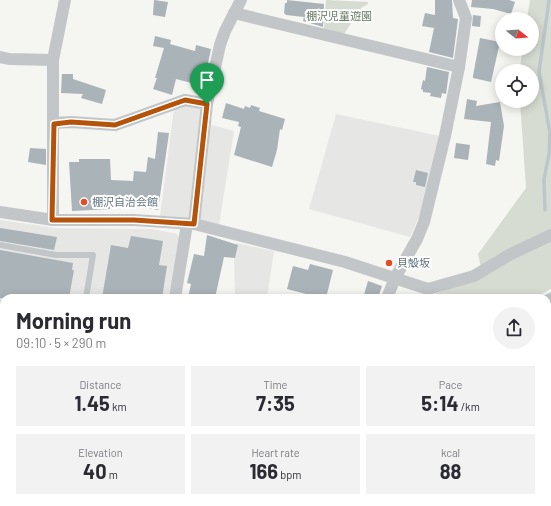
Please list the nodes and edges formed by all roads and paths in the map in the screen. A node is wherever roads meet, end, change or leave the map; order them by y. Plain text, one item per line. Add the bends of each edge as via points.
1 (65, 0) edge
2 (241, 0) edge
3 (459, 0) edge
4 (234, 13) junction
5 (0, 57) edge
6 (53, 60) junction
7 (459, 67) junction
8 (207, 104) junction
9 (54, 124) junction
10 (0, 212) edge
11 (52, 220) junction
12 (191, 224) junction
13 (551, 235) edge
14 (0, 245) edge
15 (395, 278) junction
16 (87, 294) edge
17 (176, 294) edge
18 (389, 294) edge

1 - 6 street
2 - 4 street
3 - 7 street via 466,18
4 - 7 street
4 - 8 street via 220,45
5 - 6 street
6 - 9 street
7 - 15 street via 424,222 417,240
8 - 9 street via 185,100 115,125 71,122
8 - 12 street
9 - 11 street
10 - 11 street
11 - 12 street via 134,220
12 - 15 street via 345,262
12 - 17 street
13 - 15 street via 510,254 474,276 428,289
14 - 16 lane via 56,254 93,255
15 - 18 street

